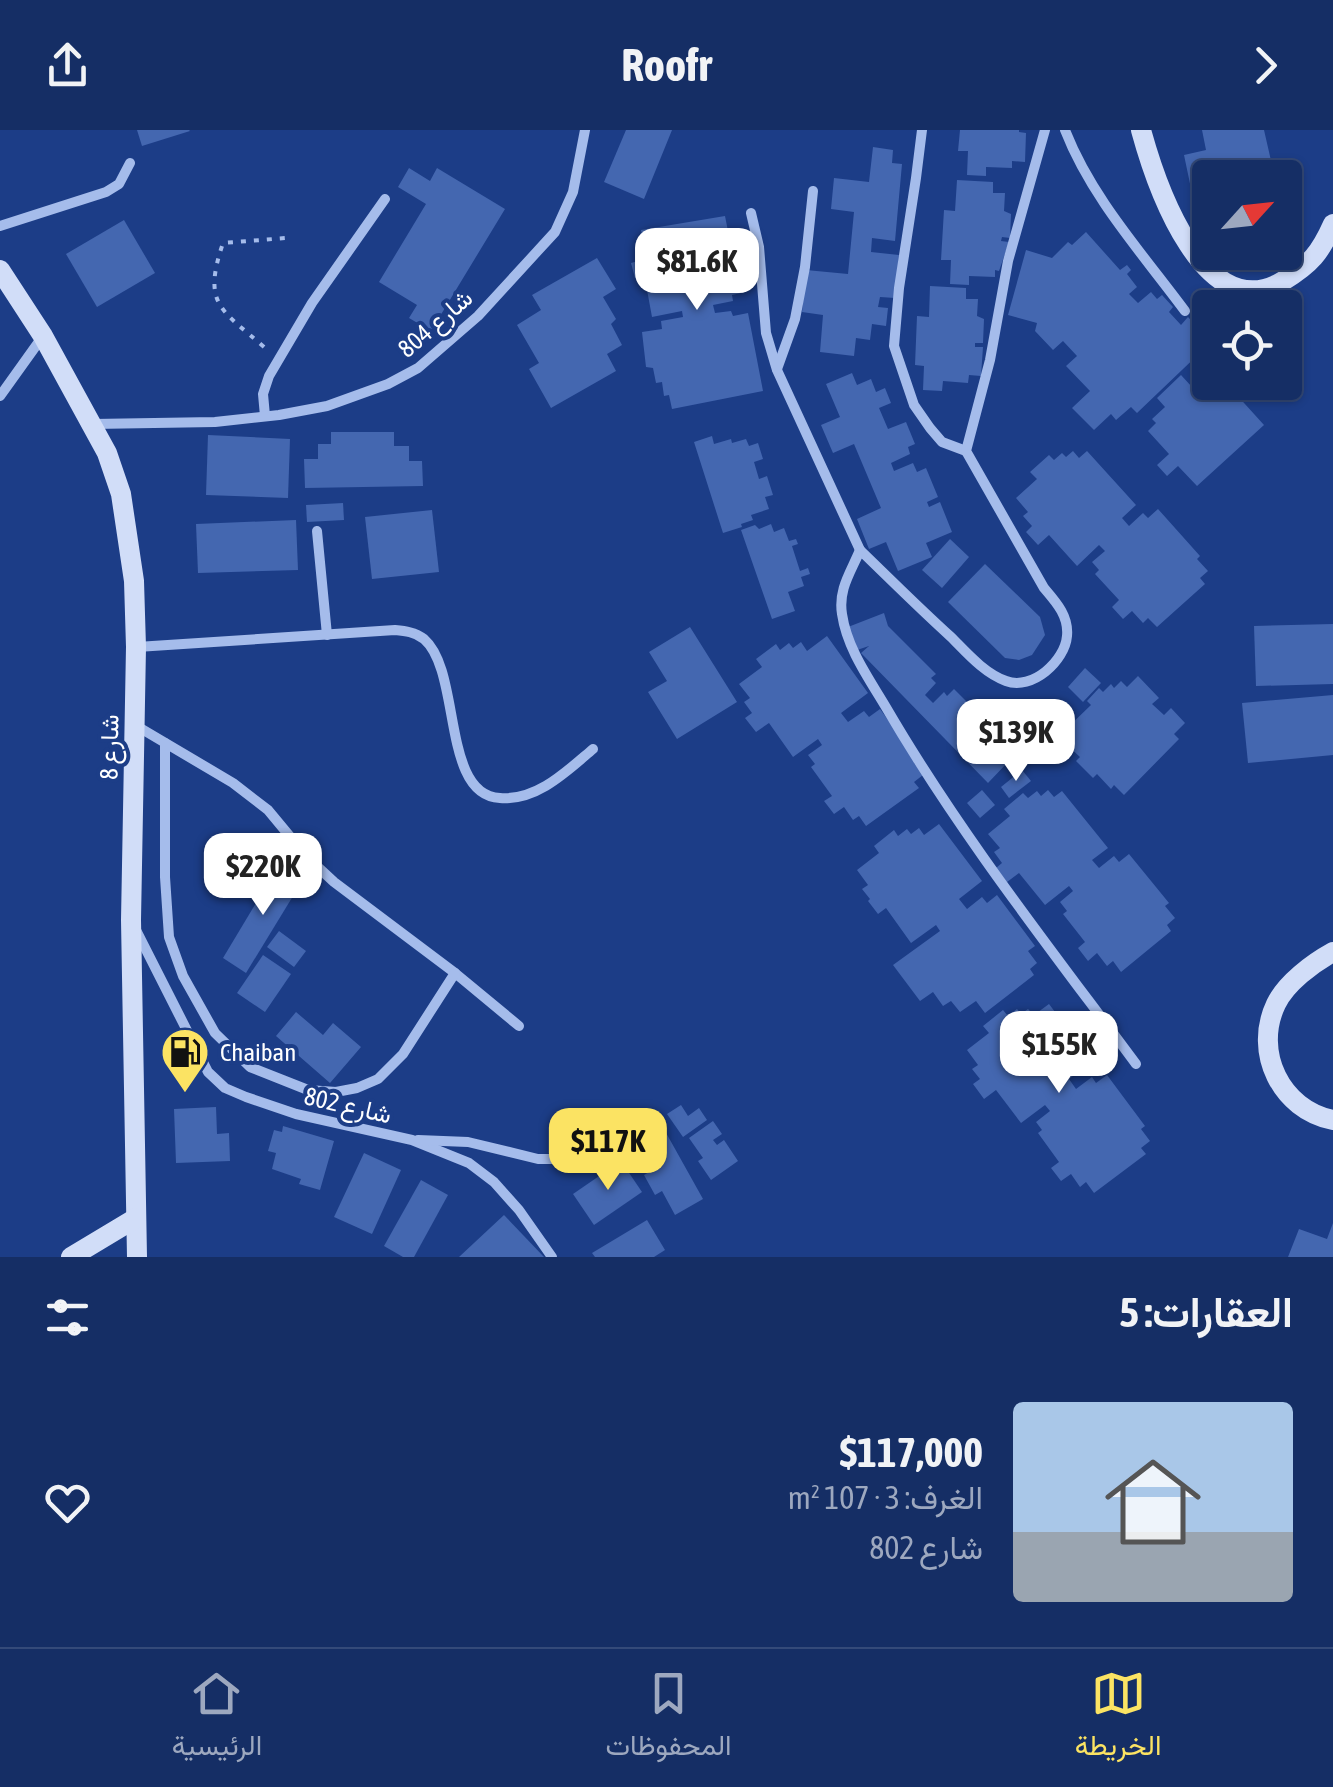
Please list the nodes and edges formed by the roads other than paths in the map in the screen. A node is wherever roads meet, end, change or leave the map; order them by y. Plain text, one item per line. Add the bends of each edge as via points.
1 (584, 130) edge
2 (922, 130) edge
3 (1045, 130) edge
4 (1065, 130) edge
5 (1141, 130) edge
6 (130, 163) dead end
7 (813, 191) dead end
8 (385, 199) dead end
9 (752, 212) dead end
10 (1333, 224) edge
11 (0, 226) edge
12 (0, 270) edge
13 (1184, 311) dead end
14 (43, 336) junction
15 (777, 370) junction
16 (0, 396) edge
17 (265, 416) junction
18 (92, 424) junction
19 (966, 450) junction
20 (317, 531) dead end
21 (860, 550) junction
22 (327, 635) junction
23 (136, 647) junction
24 (134, 725) junction
25 (165, 743) junction
26 (594, 749) dead end
27 (131, 920) junction
28 (1333, 952) edge
29 (455, 972) junction
30 (519, 1026) dead end
31 (1136, 1064) dead end
32 (610, 1120) dead end
33 (1333, 1120) edge
34 (412, 1140) junction
35 (136, 1218) junction
36 (71, 1257) edge
37 (137, 1257) edge
38 (552, 1257) edge

1 - 17 street, شارع 804 via 574,192 555,232 444,348 388,384 327,406
2 - 19 street via 894,346 914,404 930,428 942,442
3 - 19 street
4 - 13 street via 1077,161
5 - 10 street via 1184,238 1230,287 1249,292 1276,286 1322,250
6 - 11 street via 106,192
7 - 15 street via 795,319
8 - 17 street via 276,363 263,394
9 - 15 street via 766,333
12 - 14 street, شارع 8
14 - 16 street
14 - 18 street, شارع 8
15 - 21 street
17 - 18 street, شارع 804
18 - 23 street, شارع 8 via 121,494
19 - 21 street via 1065,620 1065,647 1041,676 1008,682 981,666
20 - 22 street
21 - 31 street via 842,587 844,627 854,652 970,837
22 - 23 street
22 - 26 street via 395,630 422,638 442,669 470,779 494,798 536,792
23 - 24 street, شارع 8
24 - 25 street
24 - 27 street, شارع 8
25 - 29 street via 268,810 334,882
25 - 29 street via 168,937 215,1033 250,1067 308,1090 336,1092 378,1079 403,1054
27 - 34 street, شارع 802 via 208,1072 225,1088 296,1114
27 - 35 street, شارع 8
28 - 33 street via 1310,965 1276,1001 1268,1060 1284,1091
29 - 30 street
32 - 34 street via 558,1160 468,1142
34 - 38 street, شارع 802 via 468,1162 494,1182
35 - 36 street
35 - 37 street, شارع 8

